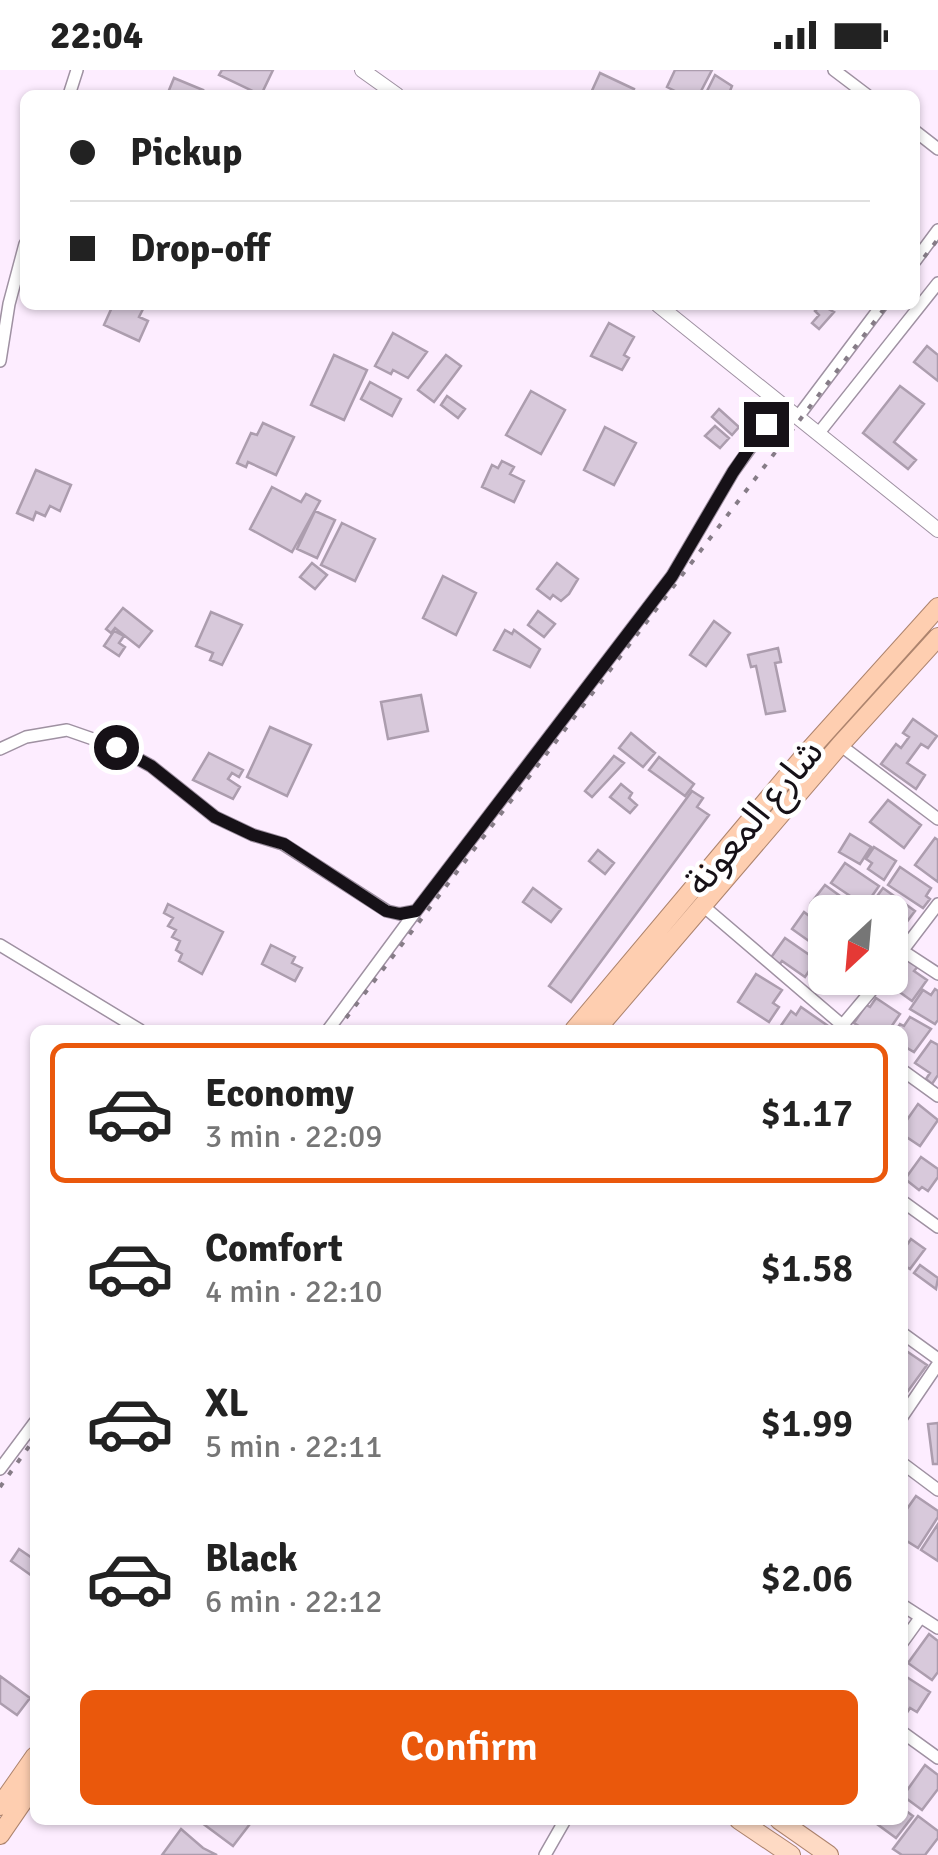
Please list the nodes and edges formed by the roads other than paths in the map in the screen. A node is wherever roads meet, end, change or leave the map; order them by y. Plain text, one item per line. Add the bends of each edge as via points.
1 (362, 70) edge
2 (834, 70) edge
3 (391, 90) edge
4 (860, 90) edge
5 (938, 230) edge
6 (920, 254) edge
7 (20, 263) edge
8 (938, 283) edge
9 (920, 306) edge
10 (664, 310) edge
11 (878, 310) edge
12 (917, 310) edge
13 (0, 361) edge
14 (781, 405) junction
15 (797, 418) junction
16 (818, 434) junction
17 (938, 530) edge
18 (938, 608) edge
19 (934, 650) edge
20 (840, 745) junction
21 (0, 749) edge
22 (938, 818) edge
23 (702, 904) junction
24 (938, 904) edge
25 (416, 911) junction
26 (908, 944) edge
27 (0, 945) edge
28 (908, 954) edge
29 (938, 974) edge
30 (869, 995) edge
31 (132, 1025) edge
32 (332, 1025) edge
33 (578, 1025) edge
34 (600, 1025) edge
35 (838, 1025) edge
36 (846, 1025) edge
37 (908, 1074) edge
38 (938, 1096) edge
39 (908, 1205) edge
40 (938, 1227) edge
41 (908, 1338) edge
42 (938, 1361) edge
43 (908, 1408) edge
44 (30, 1429) edge
45 (908, 1468) edge
46 (0, 1469) edge
47 (938, 1490) edge
48 (908, 1609) edge
49 (920, 1618) junction
50 (938, 1628) edge
51 (908, 1635) edge
52 (908, 1736) edge
53 (938, 1758) edge
54 (30, 1763) edge
55 (30, 1791) edge
56 (0, 1806) edge
57 (563, 1825) edge
58 (746, 1825) edge
59 (786, 1825) edge
60 (0, 1835) edge
61 (545, 1855) edge
62 (790, 1855) edge
63 (829, 1855) edge

1 - 3 street
2 - 4 street
5 - 6 street
7 - 13 street
8 - 9 street
10 - 14 street
11 - 15 street
12 - 16 street
14 - 15 street
14 - 25 street via 672,576
15 - 16 street
16 - 17 street
18 - 33 highway, شارع المعونة
19 - 20 highway, شارع المعونة
20 - 22 street
20 - 23 highway, شارع المعونة
21 - 25 street via 76,731 151,766 215,817 284,844 386,911
23 - 34 highway, شارع المعونة
23 - 35 street
24 - 26 street
25 - 32 street
27 - 31 street
28 - 29 street
30 - 36 street
37 - 38 street
39 - 40 street
41 - 42 street
42 - 43 street
44 - 46 street
45 - 47 street
48 - 49 street
49 - 50 street
49 - 51 street
52 - 53 street
54 - 56 highway
55 - 60 highway
57 - 61 street
58 - 62 main road
59 - 63 main road

